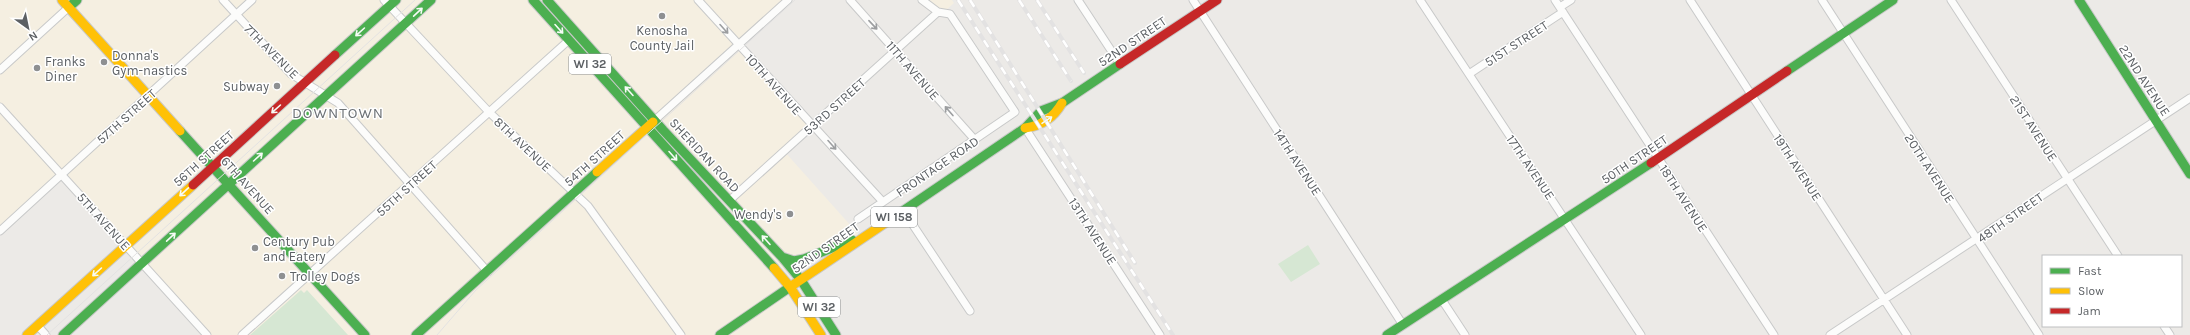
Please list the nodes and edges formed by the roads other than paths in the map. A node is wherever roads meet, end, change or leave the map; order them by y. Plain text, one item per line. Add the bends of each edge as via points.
1 (62, 0) edge
2 (77, 0) edge
3 (223, 0) edge
4 (252, 0) edge
5 (431, 0) edge
6 (533, 0) edge
7 (547, 0) edge
8 (698, 0) edge
9 (788, 0) edge
10 (850, 0) edge
11 (1078, 0) edge
12 (1193, 0) edge
13 (1217, 0) edge
14 (1555, 0) edge
15 (1571, 0) edge
16 (1690, 0) edge
17 (1822, 0) edge
18 (1893, 0) edge
19 (1951, 0) edge
20 (2079, 0) edge
21 (923, 1) edge
22 (1423, 1) edge
23 (390, 2) edge
24 (69, 7) junction
25 (1562, 10) junction
26 (938, 12) junction
27 (1200, 12) junction
28 (236, 15) junction
29 (405, 24) junction
30 (1844, 34) junction
31 (569, 40) junction
32 (739, 45) junction
33 (896, 51) junction
34 (1120, 64) junction
35 (0, 70) edge
36 (1469, 74) junction
37 (304, 82) junction
38 (149, 95) junction
39 (326, 95) junction
40 (1752, 96) junction
41 (2190, 98) edge
42 (0, 107) edge
43 (489, 112) junction
44 (655, 120) junction
45 (2155, 120) junction
46 (812, 125) junction
47 (647, 127) junction
48 (1025, 128) junction
49 (975, 140) junction
50 (1658, 158) junction
51 (213, 166) junction
52 (62, 174) junction
53 (2190, 174) edge
54 (2066, 178) junction
55 (229, 184) junction
56 (410, 184) junction
57 (575, 193) junction
58 (730, 200) junction
59 (883, 202) junction
60 (903, 210) junction
61 (858, 218) dead end
62 (1566, 220) junction
63 (0, 231) edge
64 (871, 232) junction
65 (1976, 240) junction
66 (126, 245) junction
67 (2117, 255) edge
68 (782, 258) junction
69 (142, 263) junction
70 (488, 272) junction
71 (310, 274) junction
72 (800, 280) junction
73 (790, 287) junction
74 (1442, 300) junction
75 (1883, 300) junction
76 (970, 311) dead end
77 (1403, 325) junction
78 (38, 326) junction
79 (27, 335) edge
80 (46, 335) edge
81 (64, 335) edge
82 (207, 335) edge
83 (242, 335) edge
84 (366, 335) edge
85 (416, 335) edge
86 (681, 335) edge
87 (720, 335) edge
88 (821, 335) edge
89 (836, 335) edge
90 (1160, 335) edge
91 (1387, 335) edge
92 (1465, 335) edge
93 (1641, 335) edge
94 (1774, 335) edge
95 (1830, 335) edge
96 (1907, 335) edge
97 (2039, 335) edge

1 - 24 street, 6TH AVENUE
2 - 24 street
3 - 28 street, 7TH AVENUE
4 - 28 street, 57TH STREET
29 -> 5 street
6 -> 31 street, SHERIDAN ROAD / WI 32
44 -> 7 street, SHERIDAN ROAD / WI 32
8 -> 32 street, 10TH AVENUE
9 - 32 street, 54TH STREET
10 -> 33 street, 11TH AVENUE
11 - 34 street
12 - 27 street, 14TH AVENUE
13 - 27 street, 52ND STREET / WI 158
14 - 25 street, 18TH AVENUE
15 - 25 street, 51ST STREET
16 - 40 street, 19TH AVENUE
17 - 30 street, 20TH AVENUE
18 - 30 street, 50TH STREET
19 - 54 street, 21ST AVENUE
20 - 45 street, 22ND AVENUE
21 - 26 street
22 - 36 street, 17TH AVENUE
23 - 29 street, 8TH AVENUE
23 -> 37 street, 56TH STREET
24 - 35 street
24 - 38 street, 6TH AVENUE
25 - 36 street, 51ST STREET
25 - 50 street, 18TH AVENUE
26 - 33 street, 53RD STREET
26 - 49 street, FRONTAGE ROAD via 950,14 1015,112
27 - 34 street, 52ND STREET / WI 158
27 - 77 street, 14TH AVENUE
28 - 37 street, 7TH AVENUE via 291,74
28 - 38 street, 57TH STREET
29 - 39 street
29 - 43 street, 8TH AVENUE
30 - 40 street, 50TH STREET
30 - 65 street, 20TH AVENUE
31 - 43 street, 55TH STREET
31 - 47 street, SHERIDAN ROAD / WI 32
32 - 44 street, 54TH STREET
32 - 46 street, 10TH AVENUE
33 - 46 street, 53RD STREET
49 -> 33 street, 11TH AVENUE
34 - 48 street, 52ND STREET / WI 158 via 1062,103 1058,112 1034,128
36 - 62 street, 17TH AVENUE
37 - 39 street, 7TH AVENUE
37 -> 51 street, 56TH STREET
38 - 51 street, 6TH AVENUE
38 - 52 street, 57TH STREET
55 -> 39 street
39 - 56 street, 7TH AVENUE via 338,103
40 - 50 street, 50TH STREET
40 - 75 street, 19TH AVENUE
41 - 45 street, 48TH STREET
42 - 52 street, 5TH AVENUE
43 - 56 street, 55TH STREET
43 - 57 street, 8TH AVENUE
44 - 47 street, 54TH STREET
44 - 58 street, SHERIDAN ROAD / WI 32
45 - 53 street, 22ND AVENUE
45 - 54 street, 48TH STREET
46 - 58 street, 53RD STREET
46 -> 59 street, 10TH AVENUE
47 - 57 street, 54TH STREET
47 -> 73 street, SHERIDAN ROAD / WI 32
48 - 60 street, 52ND STREET / WI 158
48 - 90 street, 13TH AVENUE
49 - 59 street, FRONTAGE ROAD
50 - 62 street, 50TH STREET
50 - 94 street, 18TH AVENUE
51 - 55 street, 6TH AVENUE
51 -> 66 street, 56TH STREET
52 - 63 street, 57TH STREET
52 - 66 street, 5TH AVENUE
54 - 65 street, 48TH STREET
54 - 67 street, 21ST AVENUE
69 -> 55 street
55 - 71 street, 6TH AVENUE
56 - 70 street, 7TH AVENUE
56 - 71 street, 55TH STREET
57 - 70 street, 54TH STREET
57 - 86 street, 8TH AVENUE via 588,206
68 -> 58 street, SHERIDAN ROAD / WI 32
59 - 61 street, FRONTAGE ROAD
60 - 64 street, 52ND STREET / WI 158
60 - 76 street
62 - 74 street, 50TH STREET
62 - 93 street, 17TH AVENUE
64 - 68 street via 804,259 794,261
64 - 72 street, 52ND STREET / WI 158
65 - 75 street, 48TH STREET
65 - 97 street, 20TH AVENUE
66 - 69 street, 5TH AVENUE
66 -> 78 street, 56TH STREET
68 - 72 street, SHERIDAN ROAD / WI 32
69 - 81 street
69 - 82 street, 5TH AVENUE
70 - 85 street, 54TH STREET
71 - 83 street, 55TH STREET
71 - 84 street, 6TH AVENUE
72 - 73 street, 52ND STREET / WI 158
72 - 89 street, SHERIDAN ROAD / WI 32
73 - 87 street, 52ND STREET
73 - 88 street, SHERIDAN ROAD / WI 32
74 - 77 street, 50TH STREET
74 - 92 street
75 - 95 street, 48TH STREET
75 - 96 street, 19TH AVENUE
77 - 91 street, 50TH STREET
78 - 79 street, 56TH STREET
78 - 80 street

